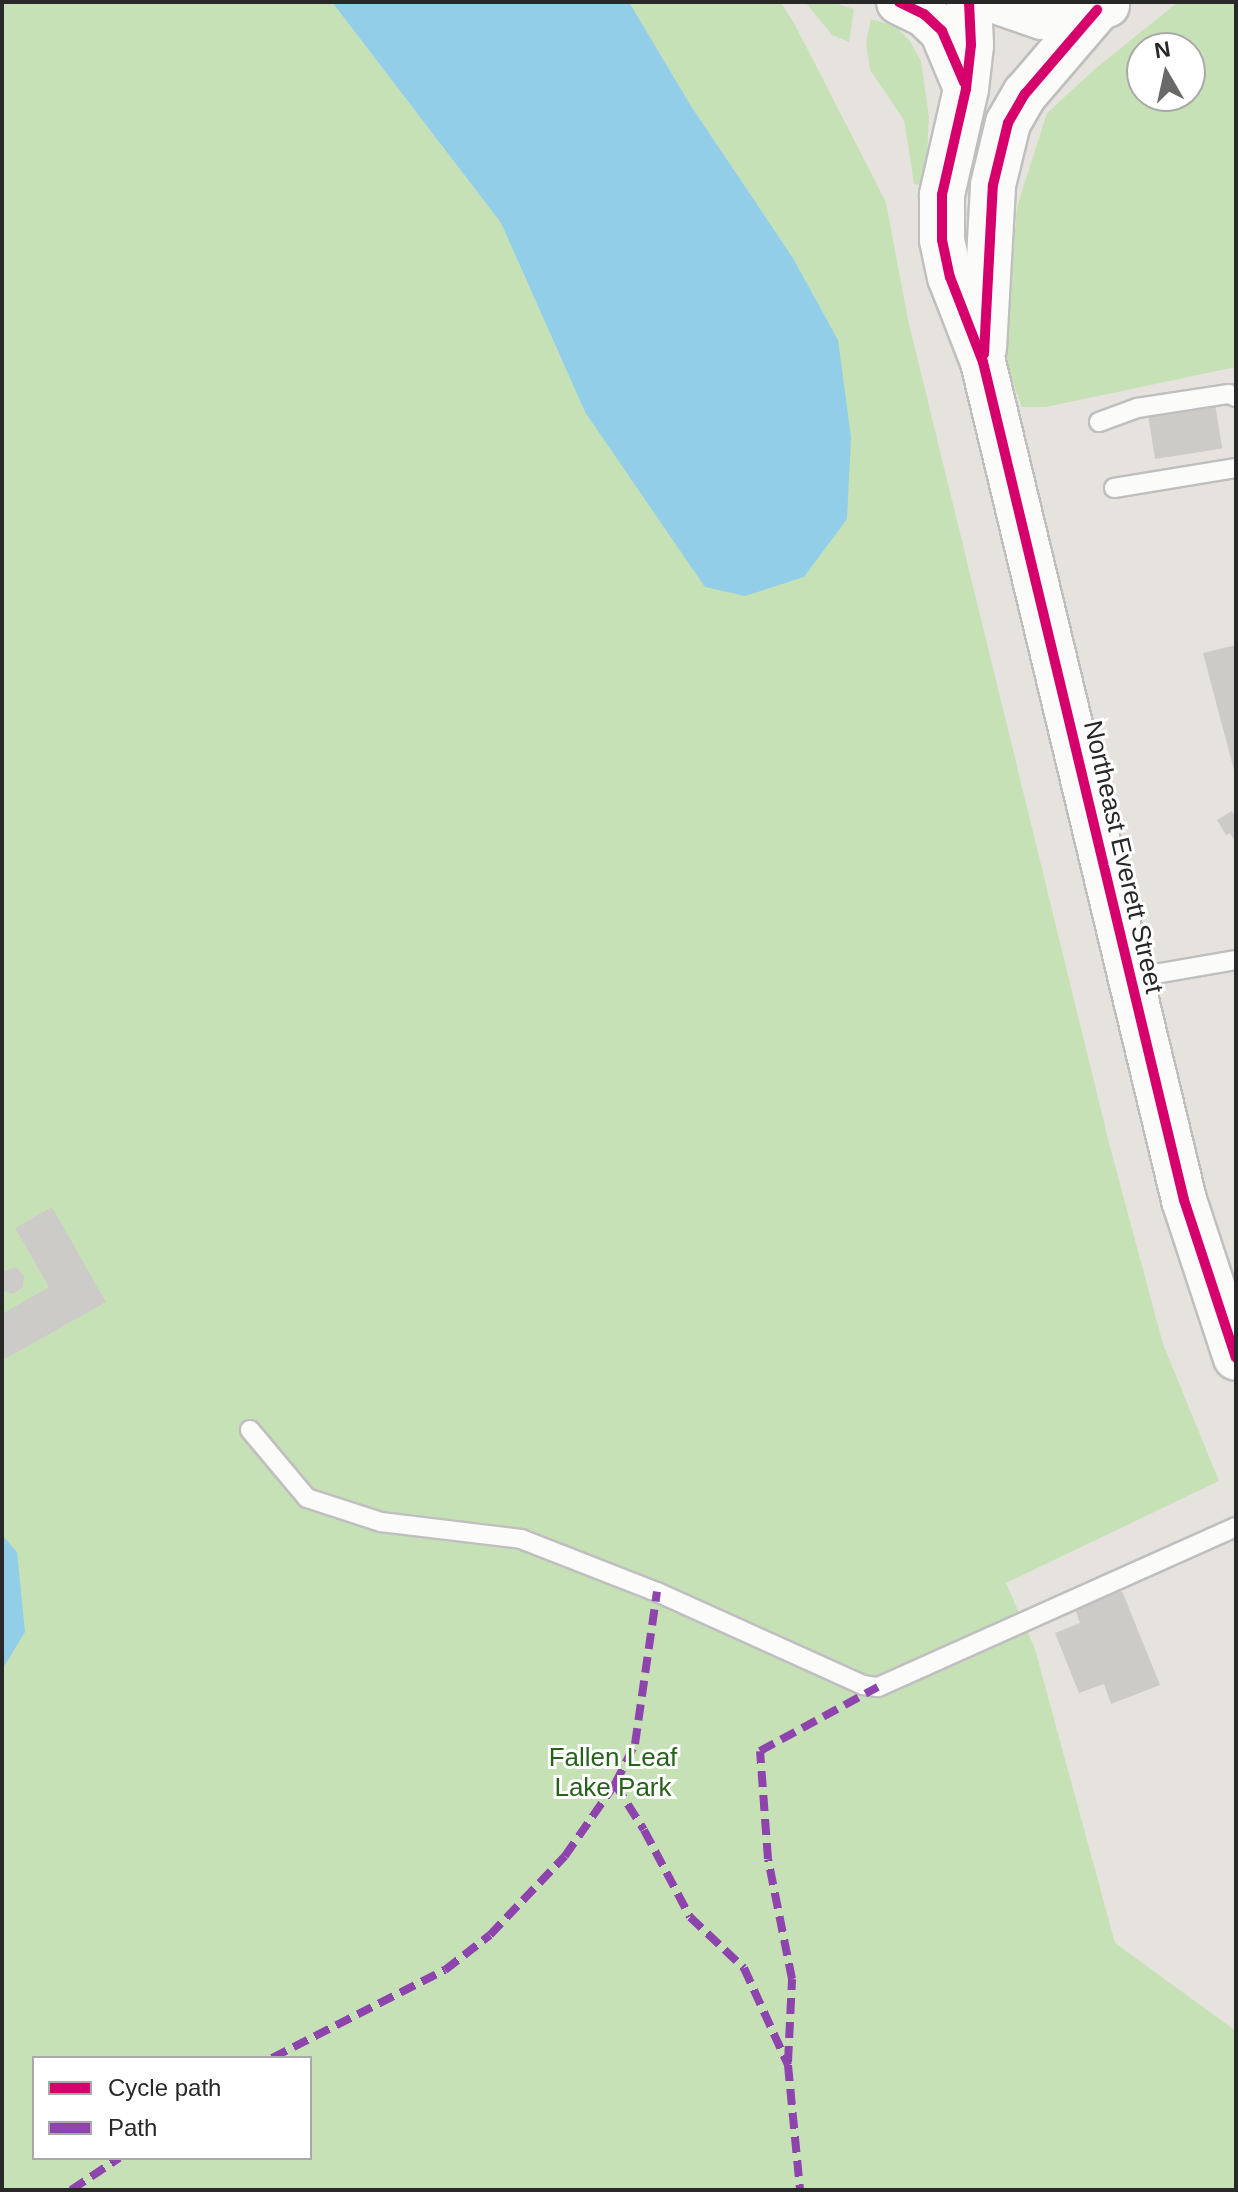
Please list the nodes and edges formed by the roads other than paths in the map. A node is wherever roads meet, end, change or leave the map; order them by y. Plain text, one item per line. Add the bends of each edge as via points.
1 (899, 2) edge
2 (969, 2) edge
3 (998, 2) edge
4 (1105, 6) edge
5 (966, 89) junction
6 (983, 362) junction
7 (1236, 397) edge
8 (1099, 422) dead end
9 (1236, 468) edge
10 (1114, 488) dead end
11 (1236, 960) edge
12 (1128, 979) junction
13 (1236, 1358) edge
14 (250, 1430) dead end
15 (1236, 1527) edge

1 - 5 main road via 924,14 942,31
2 - 5 main road, Northeast Everett Street
3 - 4 main road via 1042,17 1070,17
4 - 6 main road, Northeast Everett Street via 1025,94 1008,123 993,185
5 - 6 main road, Northeast Everett Street via 942,195 942,240 950,277
6 - 12 main road, Northeast Everett Street
7 - 8 lane via 1137,408
9 - 10 lane
11 - 12 lane
12 - 13 main road, Northeast Everett Street via 1184,1200
14 - 15 lane via 307,1498 381,1522 521,1539 878,1687

